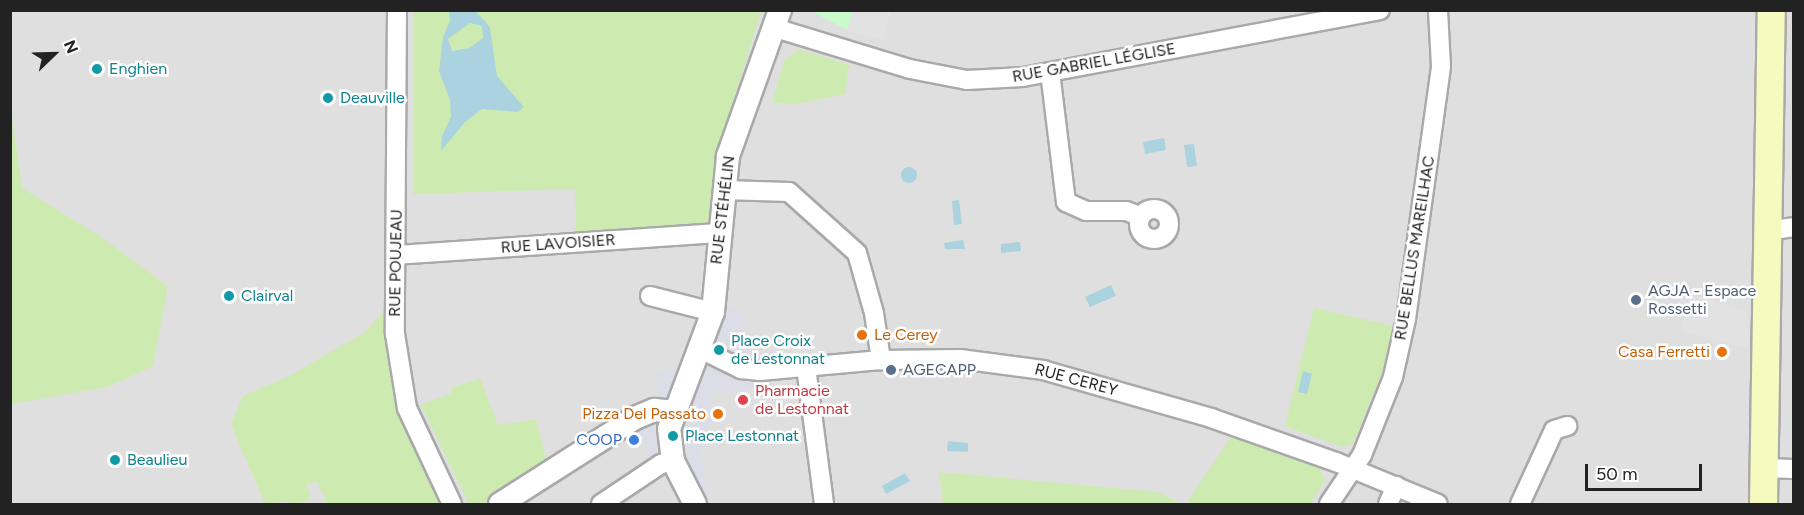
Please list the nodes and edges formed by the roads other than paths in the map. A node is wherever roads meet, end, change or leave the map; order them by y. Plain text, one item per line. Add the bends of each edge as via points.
1 (397, 10) edge
2 (1380, 10) edge
3 (1438, 10) edge
4 (1771, 10) edge
5 (778, 19) edge
6 (1050, 72) junction
7 (723, 190) junction
8 (1140, 216) dead end
9 (1794, 227) edge
10 (1766, 231) junction
11 (720, 233) junction
12 (396, 255) junction
13 (650, 296) dead end
14 (713, 312) junction
15 (700, 349) junction
16 (881, 360) junction
17 (806, 367) junction
18 (677, 412) junction
19 (1568, 426) dead end
20 (673, 461) junction
21 (1764, 468) junction
22 (1794, 469) edge
23 (1355, 470) junction
24 (1396, 486) junction
25 (452, 504) edge
26 (500, 504) edge
27 (601, 504) edge
28 (694, 504) edge
29 (701, 504) edge
30 (824, 504) edge
31 (1329, 504) edge
32 (1388, 504) edge
33 (1438, 504) edge
34 (1520, 504) edge
35 (1763, 504) edge

1 - 12 street, RUE POUJEAU
2 - 6 street, RUE GABRIEL LÉGLISE
3 - 23 street, RUE BELLUS MAREILHAC via 1441,66 1408,308 1393,377
4 - 10 main road
5 - 6 street, RUE GABRIEL LÉGLISE via 910,69 967,80
5 - 7 street, RUE STÉHÉLIN via 746,98 728,156
6 - 8 street via 1066,202 1086,211 1126,211
7 - 11 street, RUE STÉHÉLIN
7 - 16 street via 789,192 857,253 874,313
9 - 10 street
10 - 21 main road
11 - 12 street, RUE LAVOISIER
11 - 14 street, RUE STÉHÉLIN
12 - 25 street, RUE POUJEAU via 395,334 407,408
13 - 14 street
14 - 15 street, RUE STÉHÉLIN
15 - 17 street, RUE CEREY via 741,369
15 - 18 street, RUE STÉHÉLIN via 685,380
16 - 17 street, RUE CEREY
16 - 23 street, RUE CEREY via 982,360 1043,370 1211,418
17 - 30 street
18 - 20 street, RUE STÉHÉLIN via 669,429
18 - 26 street via 654,410 635,418
18 - 29 street
19 - 34 street via 1554,430
20 - 27 street via 661,464
20 - 28 street, RUE STÉHÉLIN
21 - 22 street
21 - 35 main road
23 - 24 street, RUE CEREY
23 - 31 street, RUE BELLUS MAREILHAC
24 - 32 street
24 - 33 street, RUE CEREY

